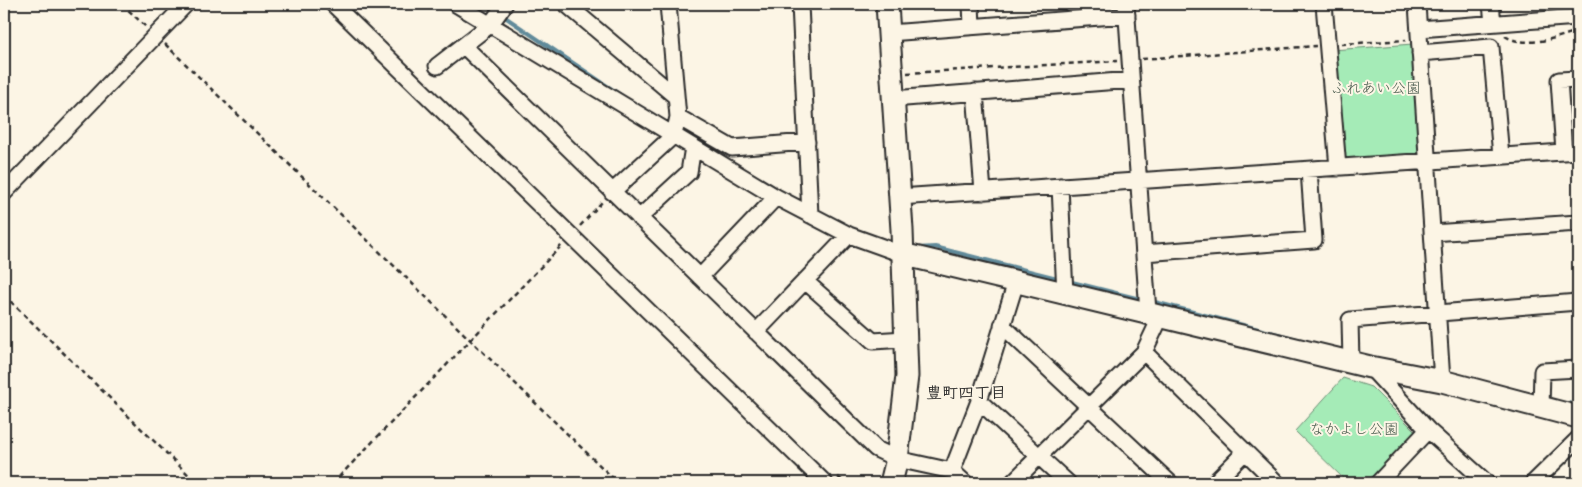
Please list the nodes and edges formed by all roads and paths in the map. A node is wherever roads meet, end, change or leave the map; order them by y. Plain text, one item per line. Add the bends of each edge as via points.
1 (122, 4) edge
2 (186, 4) edge
3 (333, 4) edge
4 (456, 4) edge
5 (505, 4) edge
6 (566, 4) edge
7 (668, 4) edge
8 (800, 4) edge
9 (887, 4) edge
10 (971, 4) edge
11 (1324, 4) edge
12 (1417, 4) edge
13 (1491, 4) edge
14 (1126, 9) edge
15 (1578, 17) edge
16 (490, 25) junction
17 (972, 26) junction
18 (1497, 28) junction
19 (1578, 30) edge
20 (889, 33) junction
21 (156, 35) junction
22 (1419, 40) junction
23 (464, 46) junction
24 (1327, 46) junction
25 (1130, 60) junction
26 (437, 66) dead end
27 (891, 74) junction
28 (1578, 79) edge
29 (1131, 80) junction
30 (975, 92) junction
31 (675, 96) junction
32 (893, 99) junction
33 (678, 117) junction
34 (674, 135) junction
35 (806, 142) junction
36 (694, 147) junction
37 (1571, 152) edge
38 (1501, 156) junction
39 (1428, 162) junction
40 (1338, 168) junction
41 (1309, 170) junction
42 (1139, 181) junction
43 (1060, 186) junction
44 (612, 192) junction
45 (983, 192) junction
46 (4, 193) edge
47 (776, 197) junction
48 (900, 197) junction
49 (810, 215) junction
50 (639, 218) junction
51 (1578, 223) edge
52 (1432, 233) junction
53 (849, 236) junction
54 (570, 237) junction
55 (1144, 253) junction
56 (902, 254) junction
57 (700, 277) junction
58 (805, 281) junction
59 (1016, 282) junction
60 (1065, 294) junction
61 (4, 295) edge
62 (1578, 302) edge
63 (1438, 312) junction
64 (1154, 314) junction
65 (1002, 325) junction
66 (756, 332) junction
67 (905, 339) junction
68 (470, 340) junction
69 (1144, 352) junction
70 (1361, 365) junction
71 (1578, 369) edge
72 (1442, 380) junction
73 (979, 401) junction
74 (1089, 405) junction
75 (1541, 408) junction
76 (1578, 417) edge
77 (1428, 430) junction
78 (1578, 438) edge
79 (1245, 452) junction
80 (1040, 456) junction
81 (896, 459) junction
82 (952, 471) junction
83 (197, 483) edge
84 (333, 483) edge
85 (618, 483) edge
86 (825, 483) edge
87 (891, 483) edge
88 (964, 483) edge
89 (1012, 483) edge
90 (1068, 483) edge
91 (1170, 483) edge
92 (1214, 483) edge
93 (1277, 483) edge
94 (1378, 483) edge
95 (1487, 483) edge
96 (1534, 483) edge

1 - 21 path
2 - 21 street
3 - 54 street
4 - 16 street
5 - 16 street
6 - 31 street
7 - 31 street
8 - 35 street
9 - 20 street
10 - 17 street
11 - 24 street
12 - 22 street
13 - 18 street
14 - 17 street
14 - 25 street
15 - 18 street
16 - 23 street
16 - 34 street
17 - 20 street
18 - 19 path via 1516,42 1557,38
18 - 22 street
20 - 27 street
21 - 46 street
21 - 68 path
22 - 24 path
22 - 38 street via 1491,47
22 - 39 street
23 - 26 street
23 - 44 street
24 - 25 path
24 - 40 street
25 - 27 path
25 - 29 street
27 - 32 street
28 - 37 street via 1559,80
29 - 30 street
29 - 42 street
30 - 32 street
30 - 45 street
31 - 33 street
32 - 48 street
33 - 34 street
33 - 35 street via 732,148
34 - 36 street
34 - 44 street
35 - 49 street
36 - 47 street
36 - 50 street via 689,172
37 - 38 street
38 - 39 street
39 - 40 street
39 - 52 street
40 - 41 street
41 - 42 street
41 - 55 street via 1314,240
42 - 43 street
42 - 55 street
43 - 45 street
43 - 60 street
44 - 50 street
44 - 54 path
45 - 48 street
47 - 49 street
47 - 57 street
48 - 56 street
49 - 53 street
50 - 57 street
51 - 52 street
52 - 63 street
53 - 56 street
53 - 58 street
54 - 68 path
54 - 86 street
55 - 64 street
56 - 59 street
56 - 67 street
57 - 66 street
58 - 66 street
58 - 67 street via 873,341
59 - 60 street
59 - 65 street
60 - 64 street
61 - 83 path
62 - 63 street
63 - 70 street via 1350,320
63 - 72 street
64 - 69 street
64 - 70 street
65 - 73 street
65 - 74 street
66 - 81 street via 876,449
67 - 81 street via 907,376
68 - 84 path
68 - 85 path
69 - 74 street
69 - 79 street
70 - 72 street
70 - 77 street
71 - 75 street via 1542,371
72 - 75 street
73 - 80 street
73 - 82 street
74 - 80 street
74 - 91 street
75 - 76 street
77 - 94 street
77 - 95 street
78 - 96 street
79 - 92 street
79 - 93 street
80 - 89 street
80 - 90 street
81 - 82 street
81 - 87 street
82 - 88 street

